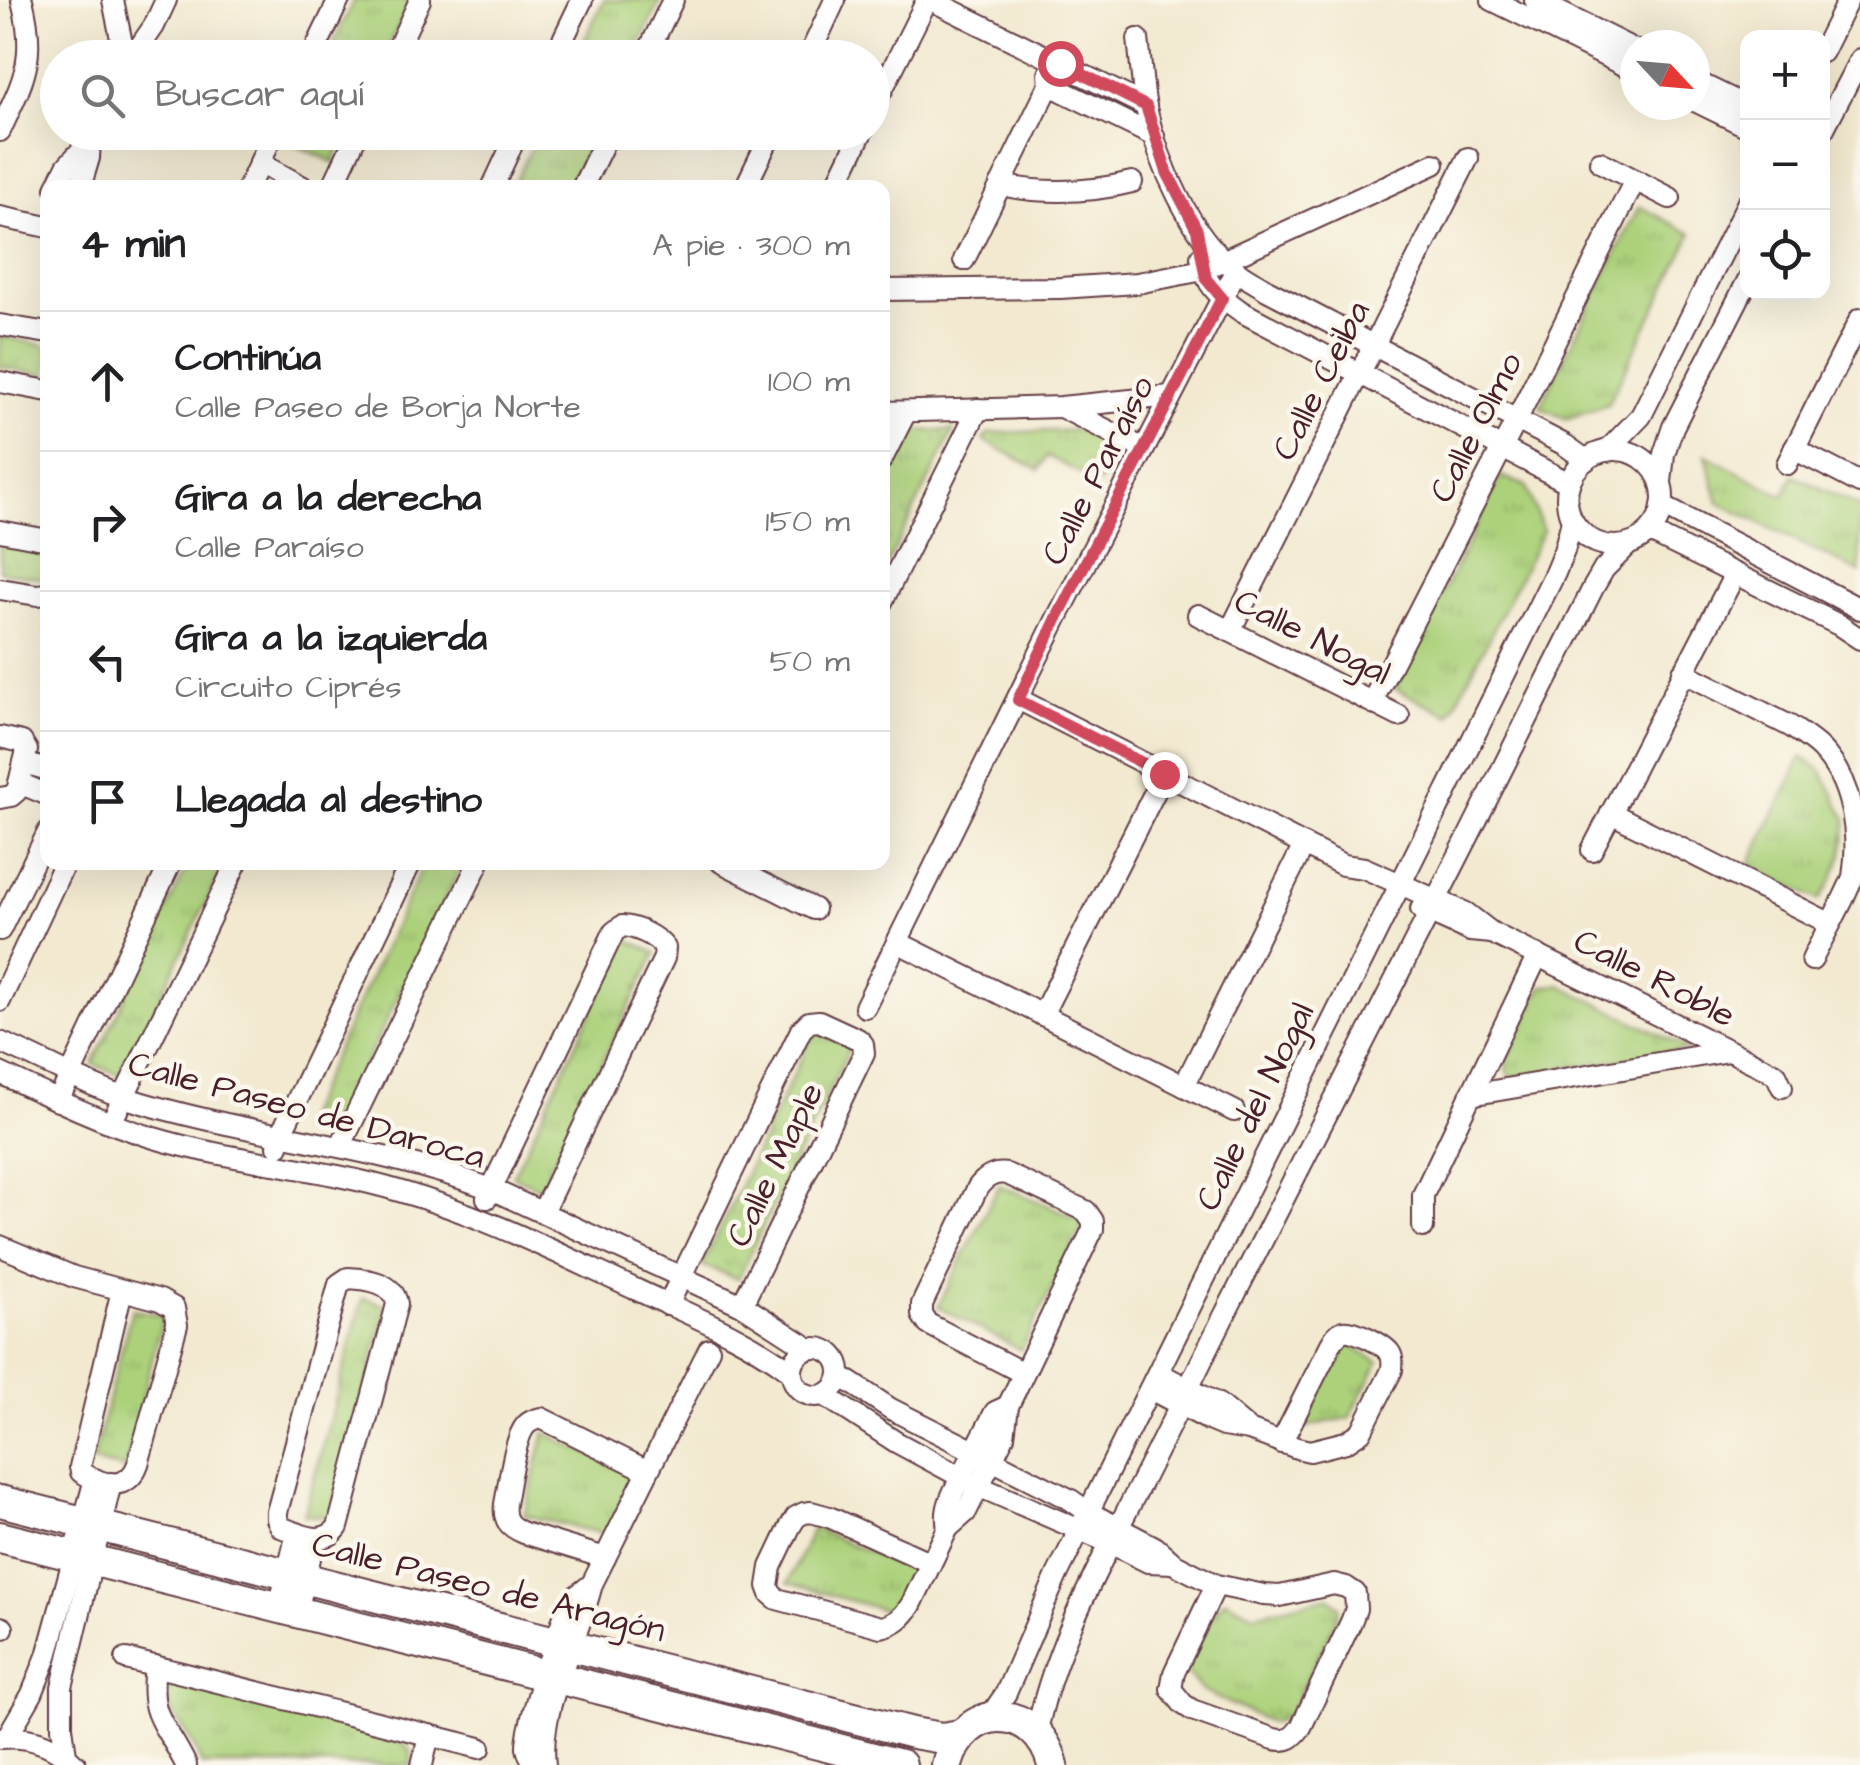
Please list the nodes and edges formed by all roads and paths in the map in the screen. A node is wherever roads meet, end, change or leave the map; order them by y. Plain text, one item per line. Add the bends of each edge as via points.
1 (22, 0) edge
2 (113, 0) edge
3 (166, 0) edge
4 (339, 0) edge
5 (420, 0) edge
6 (582, 0) edge
7 (673, 0) edge
8 (836, 0) edge
9 (929, 0) edge
10 (1492, 0) edge
11 (1848, 0) edge
12 (1540, 10) edge
13 (1830, 36) edge
14 (1138, 39) dead end
15 (124, 40) edge
16 (143, 40) edge
17 (320, 40) edge
18 (401, 40) edge
19 (563, 40) edge
20 (654, 40) edge
21 (817, 40) edge
22 (1620, 44) edge
23 (1860, 58) edge
24 (1054, 60) junction
25 (1620, 61) edge
26 (890, 75) edge
27 (1050, 85) junction
28 (1710, 88) edge
29 (1740, 103) edge
30 (1146, 106) junction
31 (1710, 108) edge
32 (1828, 120) edge
33 (1740, 123) edge
34 (0, 131) edge
35 (1154, 136) junction
36 (81, 150) edge
37 (90, 150) edge
38 (266, 150) edge
39 (350, 150) edge
40 (510, 150) edge
41 (600, 150) edge
42 (763, 150) edge
43 (853, 150) edge
44 (1468, 158) dead end
45 (1600, 162) dead end
46 (260, 163) junction
47 (1434, 164) dead end
48 (60, 180) edge
49 (82, 180) edge
50 (252, 180) edge
51 (295, 180) edge
52 (336, 180) edge
53 (496, 180) edge
54 (586, 180) edge
55 (749, 180) edge
56 (839, 180) edge
57 (1635, 180) junction
58 (1132, 182) dead end
59 (1000, 185) junction
60 (1670, 198) dead end
61 (1744, 210) edge
62 (0, 217) edge
63 (40, 226) edge
64 (1197, 230) junction
65 (964, 260) dead end
66 (1230, 266) junction
67 (1203, 270) junction
68 (890, 290) edge
69 (1740, 296) edge
70 (1222, 298) junction
71 (1860, 319) edge
72 (0, 325) edge
73 (40, 332) edge
74 (1374, 345) junction
75 (1360, 374) junction
76 (0, 382) edge
77 (40, 390) edge
78 (1171, 396) junction
79 (1061, 407) junction
80 (978, 409) junction
81 (890, 412) edge
82 (906, 412) junction
83 (1516, 421) junction
84 (890, 444) edge
85 (1144, 449) junction
86 (1501, 449) junction
87 (1607, 451) junction
88 (1586, 460) junction
89 (1661, 482) junction
90 (1860, 482) edge
91 (1569, 483) junction
92 (1662, 506) junction
93 (1572, 520) junction
94 (0, 531) edge
95 (1650, 532) junction
96 (40, 538) edge
97 (1628, 545) junction
98 (1735, 574) junction
99 (890, 586) edge
100 (0, 589) edge
101 (40, 595) edge
102 (1860, 609) edge
103 (1198, 614) dead end
104 (1230, 630) junction
105 (1860, 639) edge
106 (1683, 672) junction
107 (1018, 700) junction
108 (1372, 702) junction
109 (1399, 716) dead end
110 (0, 736) edge
111 (40, 771) edge
112 (22, 773) junction
113 (1164, 774) junction
114 (40, 788) edge
115 (0, 798) edge
116 (1611, 813) junction
117 (1304, 845) junction
118 (40, 848) edge
119 (1592, 850) dead end
120 (61, 870) edge
121 (167, 870) edge
122 (233, 870) edge
123 (407, 870) edge
124 (475, 870) edge
125 (751, 870) edge
126 (1398, 890) junction
127 (1434, 907) junction
128 (814, 909) dead end
129 (1830, 923) junction
130 (0, 930) edge
131 (0, 942) edge
132 (897, 942) junction
133 (22, 951) junction
134 (1538, 955) junction
135 (1812, 960) dead end
136 (0, 1001) edge
137 (864, 1008) dead end
138 (1042, 1015) junction
139 (0, 1042) edge
140 (1729, 1051) junction
141 (0, 1073) edge
142 (70, 1076) junction
143 (1184, 1086) junction
144 (1782, 1087) dead end
145 (1470, 1095) junction
146 (124, 1097) junction
147 (58, 1101) junction
148 (1234, 1111) dead end
149 (111, 1124) junction
150 (280, 1136) junction
151 (340, 1147) junction
152 (408, 1162) junction
153 (274, 1164) junction
154 (491, 1189) junction
155 (399, 1190) junction
156 (542, 1213) junction
157 (480, 1218) junction
158 (1423, 1227) dead end
159 (0, 1246) edge
160 (680, 1277) junction
161 (122, 1290) junction
162 (742, 1304) junction
163 (668, 1305) junction
164 (709, 1349) dead end
165 (810, 1349) junction
166 (792, 1372) junction
167 (1023, 1373) junction
168 (840, 1378) junction
169 (1154, 1381) junction
170 (824, 1396) junction
171 (1183, 1396) junction
172 (1282, 1442) junction
173 (983, 1456) junction
174 (648, 1471) junction
175 (103, 1481) junction
176 (970, 1482) junction
177 (0, 1502) edge
178 (1084, 1521) junction
179 (92, 1524) junction
180 (306, 1535) junction
181 (0, 1536) edge
182 (1114, 1536) junction
183 (83, 1558) junction
184 (605, 1558) junction
185 (931, 1563) junction
186 (296, 1576) junction
187 (1216, 1584) junction
188 (288, 1610) junction
189 (563, 1644) junction
190 (126, 1659) dead end
191 (155, 1666) junction
192 (552, 1676) junction
193 (990, 1718) junction
194 (1037, 1732) junction
195 (430, 1735) junction
196 (960, 1735) junction
197 (3, 1738) edge
198 (480, 1748) dead end
199 (71, 1760) edge
200 (186, 1765) edge
201 (422, 1765) edge
202 (543, 1765) edge
203 (901, 1765) edge
204 (947, 1765) edge
205 (1054, 1765) edge

1 - 34 street via 28,65
2 - 15 street
3 - 16 street
4 - 17 street
5 - 18 street
6 - 19 street
7 - 20 street
8 - 21 street
9 - 24 street
9 - 26 street
10 - 12 street
11 - 13 street
12 - 22 street
12 - 25 street
14 - 30 street
23 - 32 street
24 - 27 street
24 - 30 street
27 - 35 street
27 - 59 street
28 - 29 street
30 - 35 street
31 - 33 street
35 - 64 street
36 - 48 street
37 - 49 street
38 - 46 street
39 - 52 street
40 - 53 street
41 - 54 street
42 - 55 street
43 - 56 street
44 - 74 street, Calle Ceiba
45 - 57 street
46 - 50 street
46 - 51 street
47 - 66 street
57 - 60 street
57 - 83 street, Calle Olmo
58 - 59 street via 1045,192
59 - 65 street
61 - 87 street via 1640,416
62 - 63 street
64 - 66 street
64 - 67 street
66 - 67 street
66 - 70 street, Calle Paraíso
66 - 74 street
67 - 68 street via 1060,288
67 - 70 street
69 - 89 street via 1673,427
70 - 75 street
70 - 78 street, Calle Paraíso
71 - 90 street via 1790,457
72 - 73 street
74 - 75 street, Calle Ceiba
74 - 83 street
75 - 86 street
75 - 104 street, Calle Ceiba
76 - 77 street
78 - 79 street
78 - 85 street, Calle Paraíso
79 - 80 street
79 - 85 street
80 - 82 street
80 - 99 street
81 - 82 street
82 - 84 street
83 - 86 street, Calle Olmo
83 - 88 street
85 - 107 street, Calle Paraíso
86 - 91 street
86 - 108 street, Calle Olmo
87 - 88 street
87 - 89 street via 1644,460
88 - 91 street
89 - 92 street
91 - 93 street
92 - 95 street
92 - 102 street
93 - 97 street via 1597,542
93 - 126 street, Calle del Nogal via 1555,573
94 - 96 street
95 - 97 street
95 - 98 street
97 - 127 street, Calle del Nogal via 1593,588
98 - 105 street
98 - 106 street
100 - 101 street
103 - 104 street, Calle Nogal
104 - 108 street, Calle Nogal
106 - 116 street
106 - 129 street via 1790,726 1819,748 1848,788 1859,854
107 - 113 street, Calle Roble
107 - 132 street
108 - 109 street, Calle Nogal
110 - 112 street via 27,750
111 - 112 street
112 - 114 street
112 - 115 street via 17,792
113 - 117 street, Calle Roble
113 - 138 street
116 - 119 street
116 - 129 street
117 - 126 street, Calle Roble via 1364,868
117 - 143 street
118 - 130 street
120 - 133 street
121 - 142 street
122 - 146 street
123 - 150 street
124 - 151 street
125 - 128 street
126 - 127 street, Calle Roble
126 - 169 street, Calle del Nogal
127 - 134 street, Calle Roble via 1470,931 1492,933
127 - 171 street, Calle del Nogal
129 - 135 street
131 - 133 street
132 - 137 street
132 - 138 street
133 - 136 street
134 - 140 street, Calle Roble
134 - 145 street
138 - 143 street
139 - 142 street, Calle Paseo de Daroca
140 - 144 street, Calle Roble via 1776,1074
140 - 145 street
141 - 147 street, Calle Paseo de Daroca
142 - 146 street, Calle Paseo de Daroca
142 - 147 street
143 - 148 street
145 - 158 street via 1424,1195
146 - 149 street
146 - 150 street, Calle Paseo de Daroca
147 - 149 street, Calle Paseo de Daroca
149 - 153 street, Calle Paseo de Daroca
150 - 151 street, Calle Paseo de Daroca
150 - 153 street
151 - 152 street, Calle Paseo de Daroca
152 - 154 street, Calle Paseo de Daroca
152 - 155 street
153 - 155 street, Calle Paseo de Daroca
154 - 156 street, Calle Paseo de Daroca
154 - 156 street via 614,932 631,926 659,940 664,958
154 - 157 street
155 - 157 street, Calle Paseo de Daroca
156 - 160 street, Calle Paseo de Daroca
157 - 163 street, Calle Paseo de Daroca
159 - 161 street
160 - 162 street, Calle Paseo de Daroca
160 - 162 street, Calle Maple via 801,1030 819,1020 858,1039 864,1053
160 - 163 street
161 - 175 street via 80,1460 81,1472
161 - 175 street via 169,1304 177,1325 135,1472 127,1482
162 - 165 street, Calle Paseo de Daroca
163 - 166 street, Calle Paseo de Daroca via 736,1335
164 - 174 street
165 - 166 street via 797,1357
165 - 168 street via 833,1355
166 - 170 street via 802,1392
167 - 167 street via 1093,1221 1086,1211 999,1173 978,1187 922,1315
167 - 173 street via 1004,1436
168 - 170 street
168 - 173 street
169 - 171 street
169 - 178 street, Calle del Nogal
170 - 176 street
171 - 172 street via 1223,1426
171 - 182 street, Calle del Nogal
172 - 172 street via 1310,1451 1361,1432 1392,1370 1384,1346 1352,1331 1339,1333
173 - 176 street
173 - 178 street via 1071,1500
174 - 184 street
174 - 184 street via 541,1418 524,1426 504,1504 506,1521
175 - 179 street
176 - 178 street
176 - 185 street via 948,1503 948,1528
177 - 179 street, Calle Paseo de Aragón
178 - 182 street
178 - 193 street, Calle del Nogal
179 - 183 street
179 - 186 street, Calle Paseo de Aragón
180 - 180 street via 325,1538 338,1527 397,1304 385,1285 354,1278 340,1284 277,1519
180 - 186 street
181 - 183 street, Calle Paseo de Aragón
182 - 187 street via 1148,1562 1173,1564
182 - 194 street, Calle del Nogal via 1054,1671
183 - 188 street, Calle Paseo de Aragón
183 - 197 street via 32,1694
183 - 199 street via 62,1688
184 - 189 street
185 - 185 street via 904,1616 881,1627 777,1600 768,1586 790,1527 811,1512
186 - 188 street
186 - 189 street, Calle Paseo de Aragón
187 - 187 street via 1171,1689 1192,1710 1284,1741 1309,1710 1356,1609 1355,1593 1334,1584 1264,1595
188 - 192 street, Calle Paseo de Aragón
189 - 192 street
189 - 196 street, Calle Paseo de Aragón via 912,1733
190 - 191 street
191 - 195 street
191 - 200 street via 158,1720
192 - 202 street via 527,1741 533,1761
192 - 203 street, Calle Paseo de Aragón
193 - 194 street via 1023,1722
193 - 196 street
194 - 205 street
195 - 198 street
195 - 201 street
196 - 204 street
197 - 199 street via 38,1742

